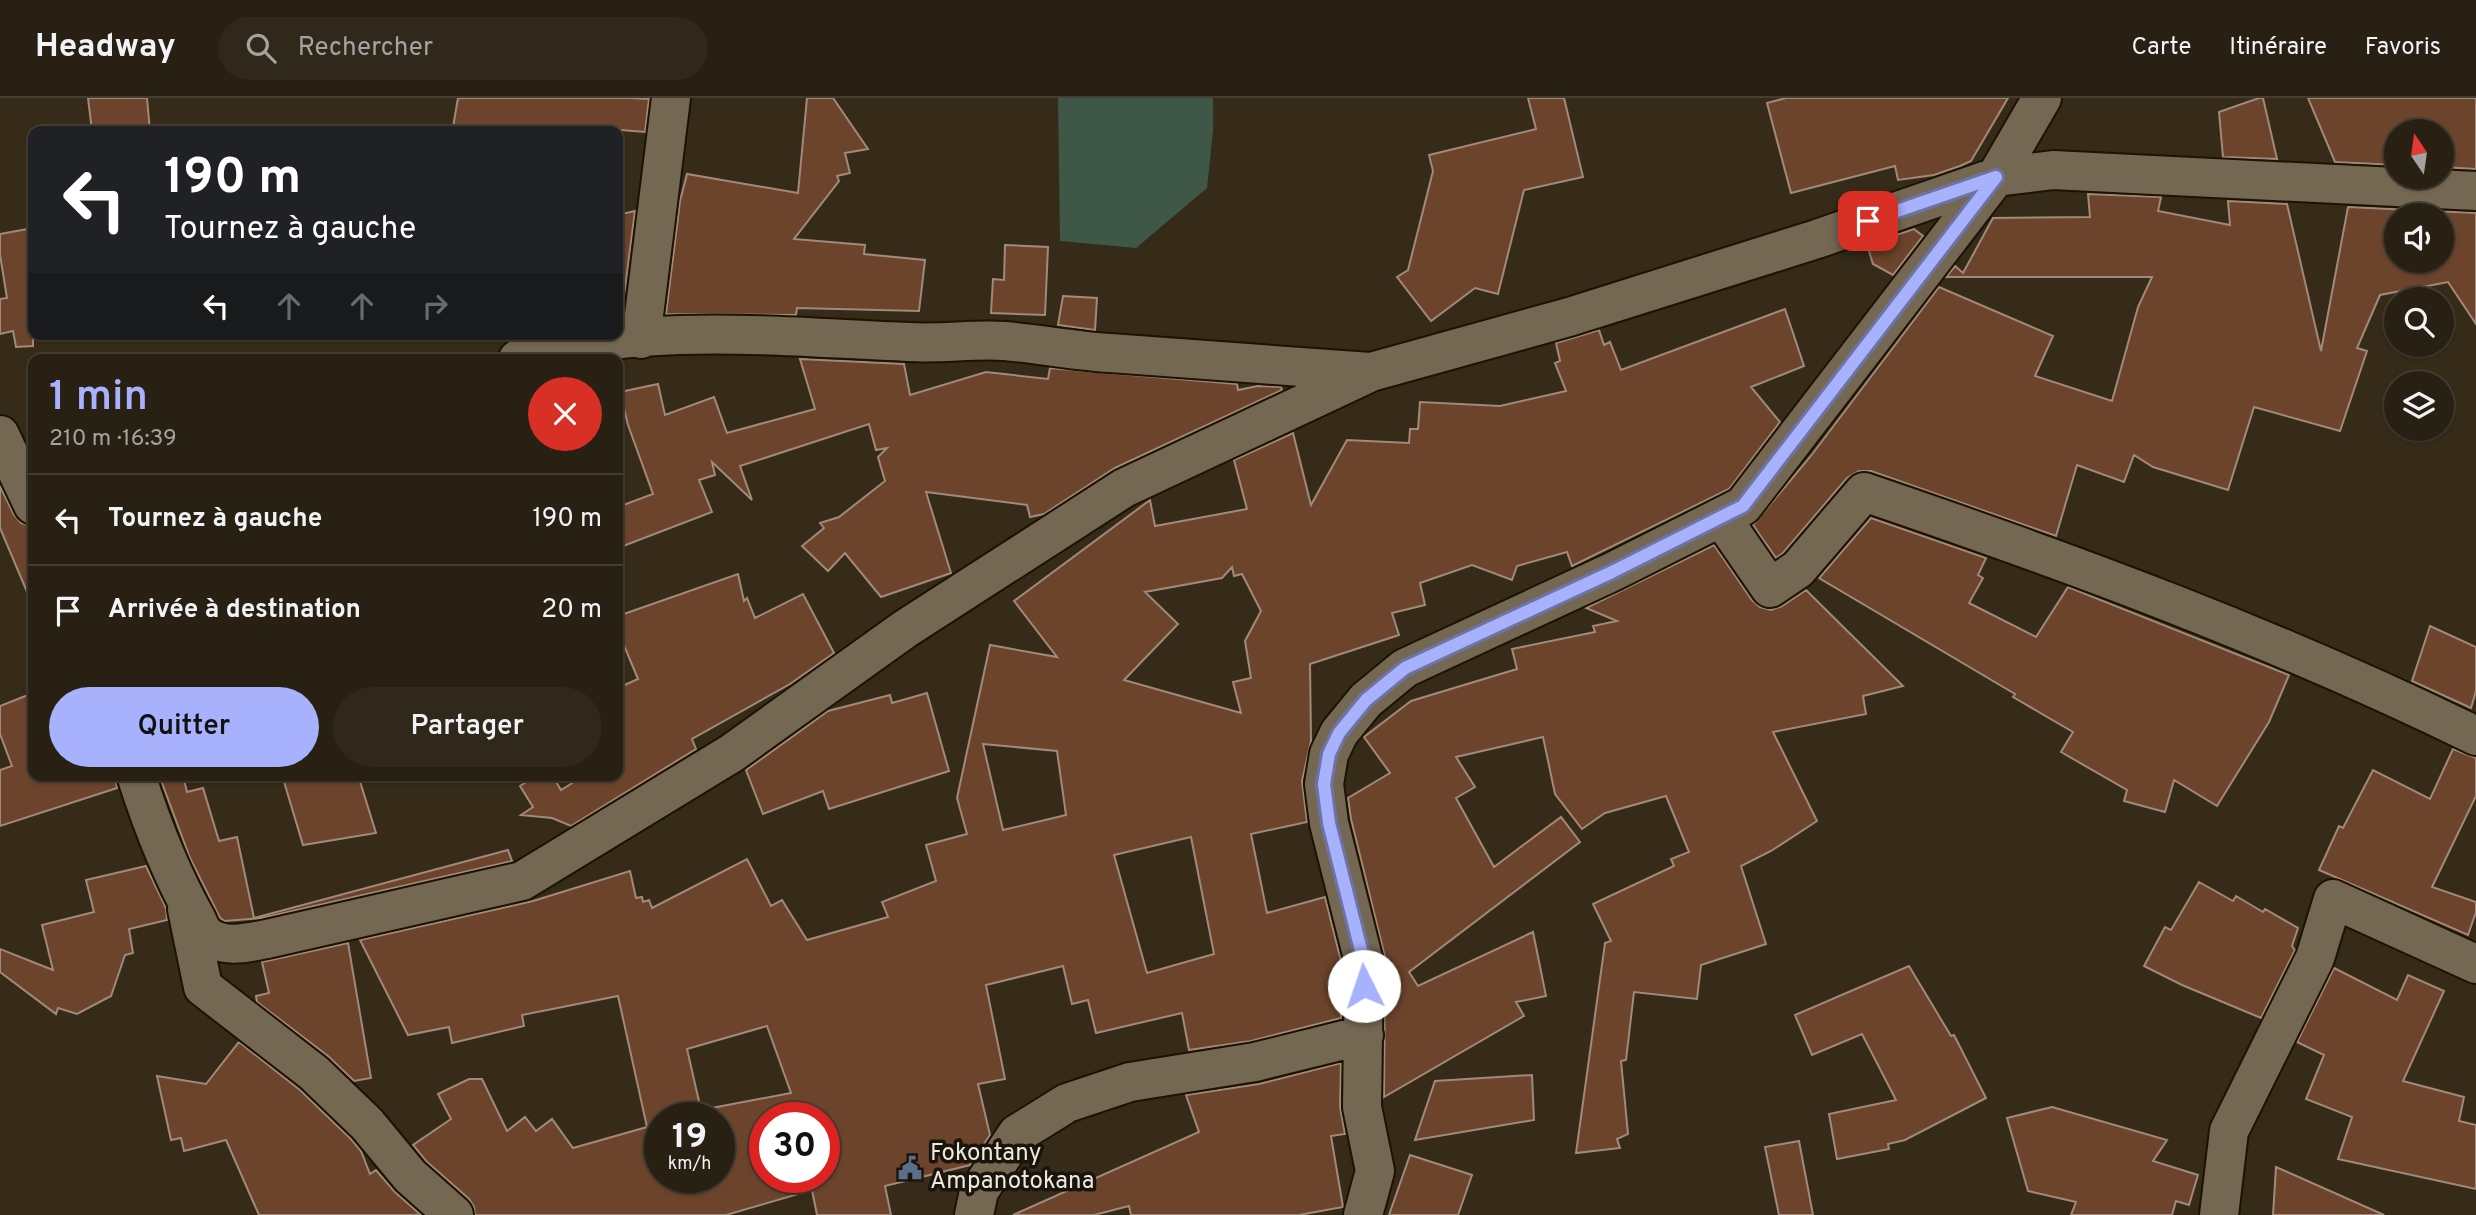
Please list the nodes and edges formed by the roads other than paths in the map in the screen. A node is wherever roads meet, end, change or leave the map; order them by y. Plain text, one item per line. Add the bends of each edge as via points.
1 (671, 98) edge
2 (2042, 98) edge
3 (1996, 177) junction
4 (2476, 191) edge
5 (641, 339) junction
6 (535, 354) edge
7 (1371, 372) junction
8 (0, 435) edge
9 (28, 494) edge
10 (1721, 517) junction
11 (2476, 736) edge
12 (138, 781) edge
13 (186, 904) junction
14 (2476, 964) edge
15 (1364, 1035) junction
16 (454, 1215) edge
17 (974, 1215) edge
18 (1363, 1215) edge
19 (2219, 1215) edge

1 - 5 street
2 - 3 street
3 - 4 street via 2053,170
3 - 7 street via 1569,317
3 - 10 street via 1743,506
5 - 6 street
5 - 7 street via 706,334 912,343 1003,341
7 - 13 street via 1124,488 905,629 732,754 522,881 238,945 204,933
8 - 9 street
10 - 11 street via 1770,588 1798,569 1864,492 2043,553 2300,654
10 - 15 street via 1405,668 1366,700 1339,733 1329,754 1324,784 1329,823 1364,962
12 - 13 street
13 - 16 street via 203,987 314,1073 367,1124 410,1176
14 - 19 street via 2333,899 2315,958 2229,1131
15 - 17 street via 1255,1062 1130,1082 1067,1103 1017,1134 979,1191
15 - 18 street via 1362,1107 1376,1171

